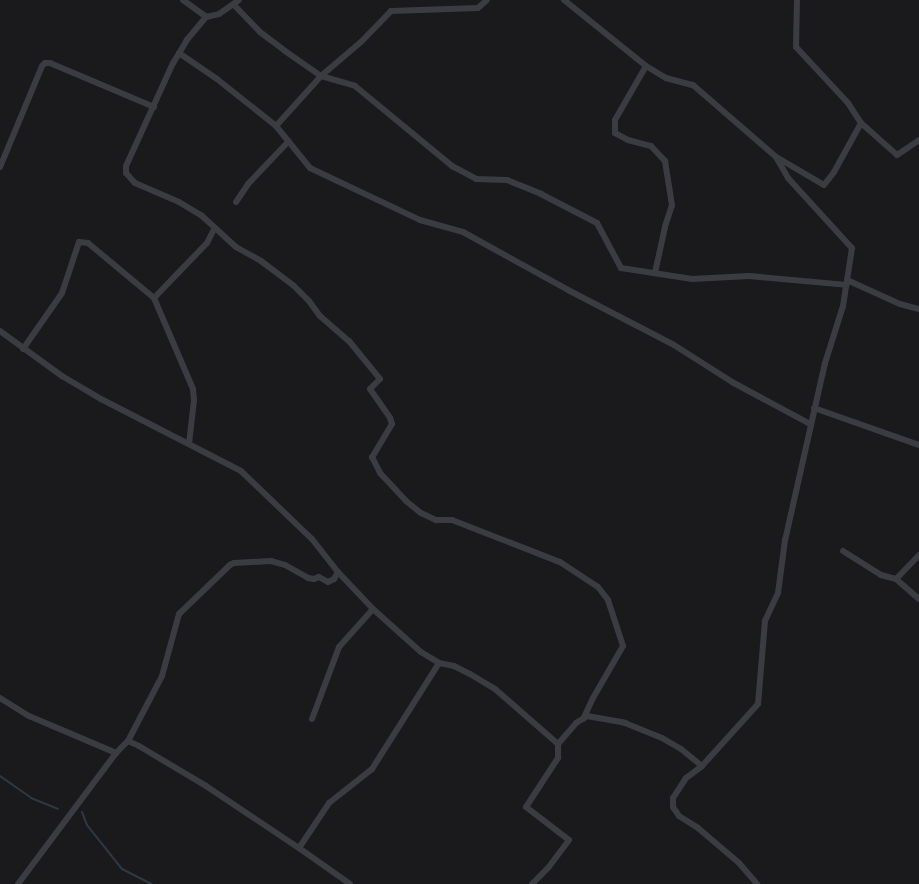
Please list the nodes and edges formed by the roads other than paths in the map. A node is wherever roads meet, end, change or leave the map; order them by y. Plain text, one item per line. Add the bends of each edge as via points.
1 (183, 0) edge
2 (239, 0) edge
3 (487, 0) edge
4 (564, 0) edge
5 (797, 0) edge
6 (234, 5) junction
7 (206, 17) junction
8 (179, 53) junction
9 (646, 66) junction
10 (321, 76) junction
11 (154, 107) junction
12 (861, 123) junction
13 (276, 126) junction
14 (919, 140) edge
15 (289, 141) junction
16 (776, 157) junction
17 (0, 168) edge
18 (236, 202) dead end
19 (214, 229) junction
20 (655, 273) junction
21 (847, 282) junction
22 (154, 298) junction
23 (919, 309) edge
24 (0, 331) edge
25 (23, 348) junction
26 (814, 408) junction
27 (810, 424) junction
28 (189, 444) junction
29 (919, 445) edge
30 (843, 551) dead end
31 (919, 555) edge
32 (338, 572) junction
33 (896, 579) junction
34 (919, 599) edge
35 (373, 609) junction
36 (439, 663) junction
37 (0, 698) edge
38 (312, 719) dead end
39 (583, 719) junction
40 (128, 741) junction
41 (558, 744) junction
42 (116, 753) junction
43 (702, 766) junction
44 (298, 848) junction
45 (18, 884) edge
46 (350, 884) edge
47 (532, 884) edge
48 (757, 884) edge

1 - 7 street
2 - 6 street
3 - 10 street via 478,8 391,11
4 - 9 street
5 - 12 street via 796,47
6 - 7 street via 213,17
6 - 10 street via 260,32
7 - 8 street
8 - 11 street
8 - 13 street via 218,79
9 - 16 street via 666,78 693,85
9 - 20 street via 615,120 616,133 651,146 665,161 672,205
10 - 13 street
10 - 20 street via 354,86 452,166 476,179 508,180 597,223 621,268
11 - 17 street via 45,63
11 - 19 street via 126,166 126,173 135,183 200,215
12 - 14 street via 897,155
12 - 16 street via 824,185
13 - 15 street
15 - 18 street via 248,184
15 - 27 street via 310,168 420,220 463,232 674,345 732,382
16 - 21 street via 788,178 852,248
19 - 22 street via 207,243
19 - 39 street via 294,286 320,316 349,341 380,379 370,389 392,424 372,457 380,473 406,501 436,520 452,520 560,562 598,586 608,600 623,646
20 - 21 street via 692,279 749,276
21 - 23 street
21 - 26 street
22 - 25 street via 88,243 79,242 62,293
22 - 28 street via 193,389
24 - 25 street
25 - 28 street via 101,399
26 - 27 street
26 - 29 street
27 - 43 street via 785,540 778,593 766,621 758,704
28 - 32 street via 241,471 312,539
30 - 33 street via 881,575
31 - 33 street
32 - 35 street
32 - 40 street via 328,582 320,577 308,578 285,564 271,561 234,562 230,565 180,614 162,676
33 - 34 street
35 - 36 street via 421,652
35 - 38 street via 339,646
36 - 41 street via 454,666 495,689
36 - 44 street via 372,769 329,804
37 - 42 street via 29,716
39 - 41 street
39 - 43 street via 587,716 644,730 681,749
40 - 42 street
40 - 44 street via 206,786
41 - 47 street via 558,758 526,807 569,840
42 - 45 street
43 - 48 street via 686,778 673,798 673,808 739,863
44 - 46 street

